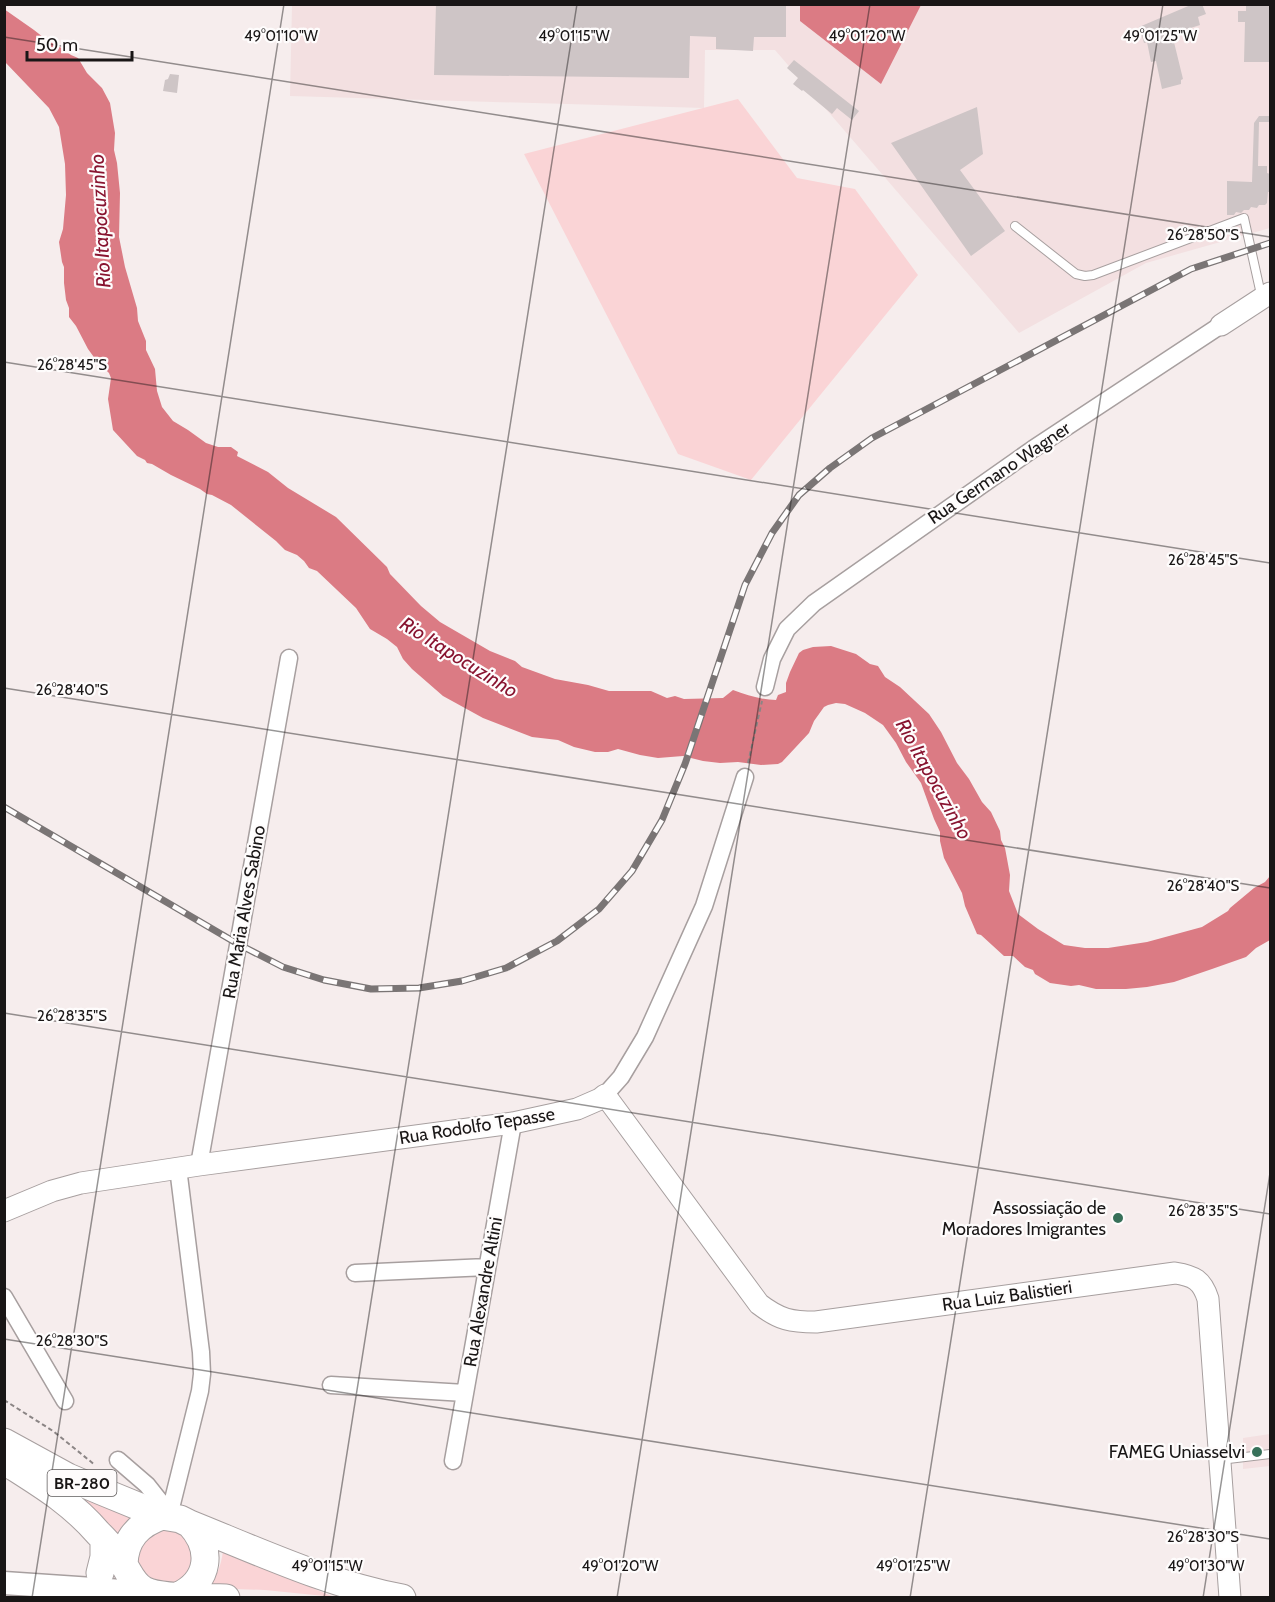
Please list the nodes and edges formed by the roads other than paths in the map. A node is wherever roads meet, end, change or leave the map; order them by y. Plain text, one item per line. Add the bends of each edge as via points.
1 (1016, 226) dead end
2 (1266, 296) edge
3 (1221, 325) joint
4 (289, 658) dead end
5 (765, 687) road end
6 (745, 777) road end
7 (605, 1095) junction
8 (513, 1124) junction
9 (199, 1165) junction
10 (178, 1168) junction
11 (4, 1211) edge
12 (487, 1268) junction
13 (355, 1273) dead end
14 (4, 1297) edge
15 (331, 1385) dead end
16 (465, 1393) junction
17 (65, 1401) dead end
18 (4, 1442) edge
19 (1270, 1454) edge
20 (118, 1460) dead end
21 (1220, 1460) junction
22 (453, 1461) dead end
23 (4, 1462) edge
24 (173, 1517) junction
25 (112, 1569) junction
26 (4, 1583) edge
27 (47, 1585) junction
28 (160, 1595) edge
29 (226, 1598) edge
30 (402, 1598) edge
31 (1230, 1598) edge

1 - 2 lane via 1076,274 1085,276 1244,218
2 - 3 street, Rua Germano Wagner
3 - 5 street, Rua Germano Wagner via 1033,449 814,603 787,628 772,659
4 - 9 street, Rua Maria Alves Sabino
6 - 7 street, Rua Rodolfo Tepasse via 704,906 645,1037
7 - 8 street, Rua Rodolfo Tepasse via 577,1108
7 - 21 street, Rua Luiz Balistieri via 759,1304 794,1322 1175,1273 1198,1280 1209,1299
8 - 9 street, Rua Rodolfo Tepasse
8 - 12 street, Rua Alexandre Altini
9 - 10 street, Rua Rodolfo Tepasse
10 - 11 street, Rua Rodolfo Tepasse via 81,1183
10 - 24 street via 202,1374
12 - 13 street
12 - 16 street, Rua Alexandre Altini
14 - 17 street
15 - 16 street
16 - 22 street, Rua Alexandre Altini
18 - 24 highway, BR-280 via 68,1477
19 - 21 lane
20 - 24 street via 147,1485
21 - 31 street, Rua Luiz Balistieri
23 - 25 highway, BR-280 via 82,1515 104,1540 105,1557
24 - 25 highway via 144,1523
24 - 28 highway via 199,1533 205,1546 204,1569 189,1589
24 - 30 highway, BR-280 via 329,1579
25 - 27 main road
25 - 28 highway via 130,1577 143,1590
26 - 27 main road
27 - 28 main road
28 - 29 highway

